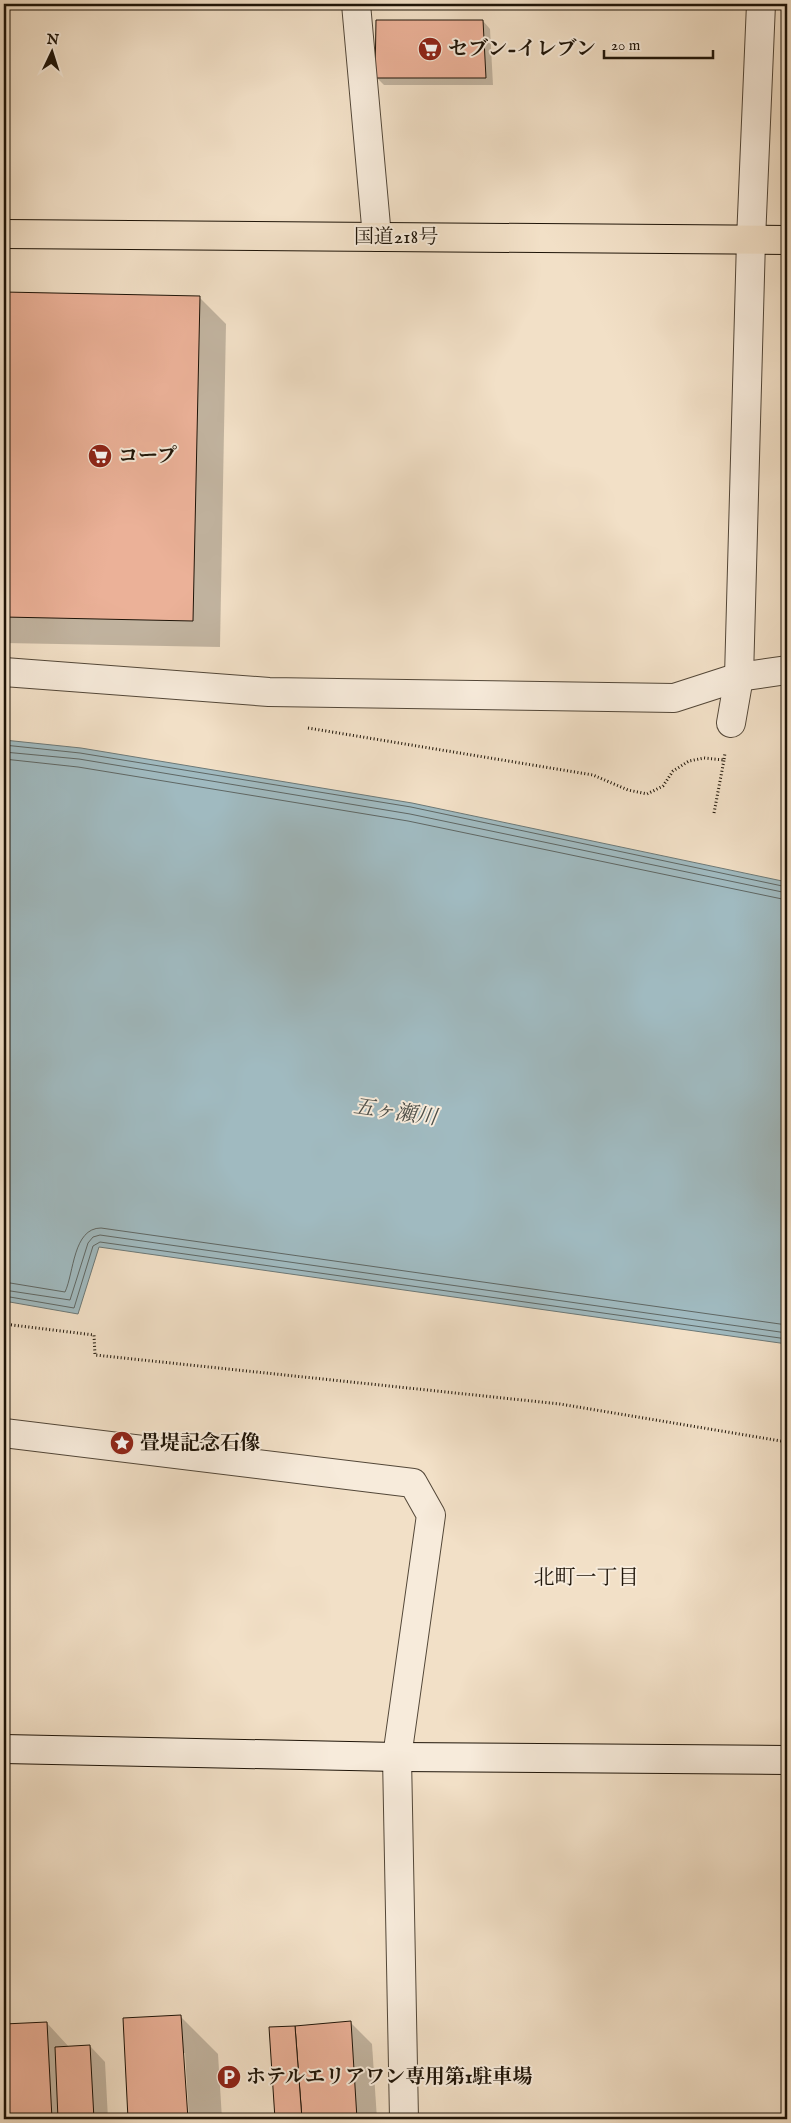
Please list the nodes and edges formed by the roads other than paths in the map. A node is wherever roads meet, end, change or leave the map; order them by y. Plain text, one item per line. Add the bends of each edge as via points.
1 (356, 4) edge
2 (761, 4) edge
3 (4, 234) edge
4 (378, 237) junction
5 (751, 240) junction
6 (787, 240) edge
7 (787, 670) edge
8 (4, 672) edge
9 (739, 677) junction
10 (731, 723) road end
11 (4, 1433) edge
12 (4, 1749) edge
13 (397, 1757) junction
14 (787, 1760) edge
15 (404, 2119) edge

1 - 4 street
2 - 5 street
3 - 4 highway, 国道218号
4 - 5 highway, 国道218号
5 - 6 highway, 国道218号
5 - 9 street
7 - 9 street
8 - 9 street via 269,692 674,698
9 - 10 street
11 - 13 street via 413,1483 431,1515
12 - 13 street
13 - 14 street
13 - 15 street

